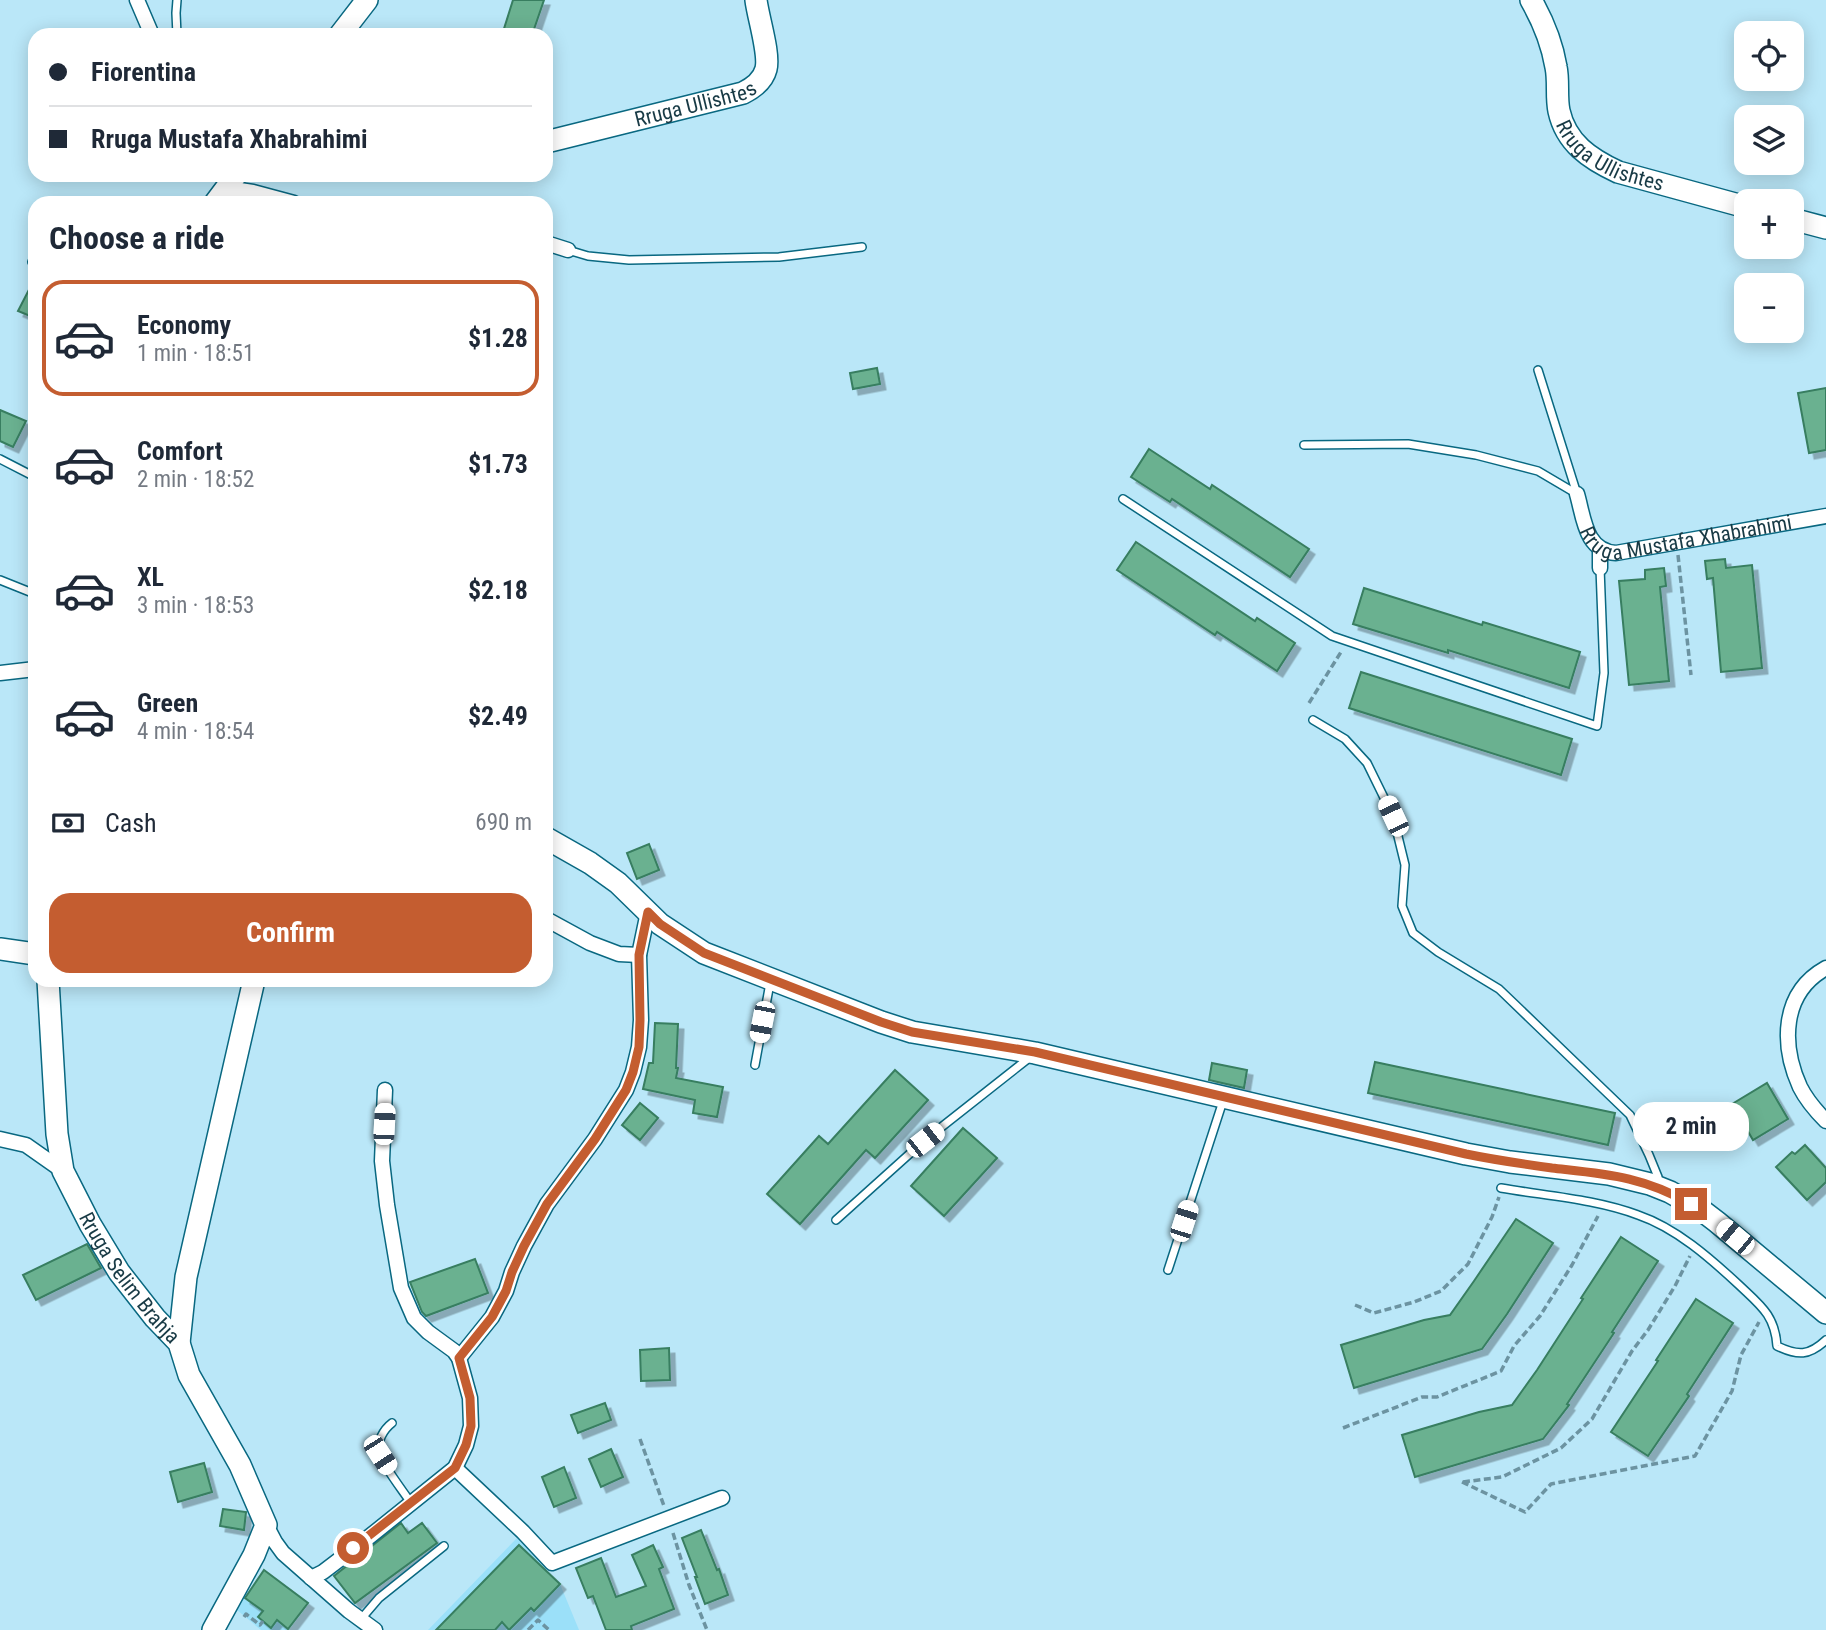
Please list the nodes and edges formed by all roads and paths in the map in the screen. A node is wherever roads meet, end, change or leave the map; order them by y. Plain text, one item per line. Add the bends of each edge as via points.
1 (136, 0) edge
2 (177, 0) edge
3 (367, 0) edge
4 (756, 0) edge
5 (1531, 0) edge
6 (149, 28) edge
7 (177, 28) edge
8 (345, 28) edge
9 (553, 140) edge
10 (226, 189) edge
11 (268, 196) edge
12 (1734, 204) edge
13 (1804, 222) edge
14 (1826, 228) edge
15 (553, 245) edge
16 (862, 247) dead end
17 (568, 250) joint
18 (1538, 370) dead end
19 (1304, 445) dead end
20 (0, 459) edge
21 (28, 473) edge
22 (1577, 494) junction
23 (1123, 499) dead end
24 (1826, 516) edge
25 (1600, 549) junction
26 (1678, 556) dead end
27 (1600, 568) joint
28 (0, 580) edge
29 (28, 591) edge
30 (1347, 642) junction
31 (28, 670) edge
32 (0, 673) edge
33 (1691, 675) dead end
34 (1309, 703) dead end
35 (1313, 720) dead end
36 (553, 842) edge
37 (648, 912) junction
38 (553, 923) edge
39 (0, 948) edge
40 (28, 953) edge
41 (639, 955) junction
42 (1826, 968) edge
43 (771, 979) junction
44 (48, 987) edge
45 (252, 987) edge
46 (1035, 1052) junction
47 (755, 1065) dead end
48 (385, 1090) dead end
49 (1224, 1097) junction
50 (1826, 1121) edge
51 (0, 1139) edge
52 (63, 1171) junction
53 (1659, 1187) junction
54 (1502, 1188) joint
55 (1604, 1205) junction
56 (836, 1220) dead end
57 (1694, 1248) junction
58 (1168, 1270) dead end
59 (1354, 1305) dead end
60 (1767, 1311) junction
61 (1826, 1313) edge
62 (1826, 1340) edge
63 (179, 1343) junction
64 (459, 1358) junction
65 (392, 1423) dead end
66 (1343, 1428) dead end
67 (455, 1468) junction
68 (722, 1498) dead end
69 (411, 1503) junction
70 (266, 1525) junction
71 (444, 1546) dead end
72 (311, 1578) junction
73 (244, 1617) dead end
74 (360, 1619) junction
75 (263, 1621) dead end
76 (213, 1630) edge
77 (376, 1630) edge
78 (528, 1630) edge
79 (549, 1630) edge

1 - 6 street
2 - 7 lane
3 - 8 street
4 - 9 street, Rruga Ullishtes via 766,69 754,88
5 - 12 street, Rruga Ullishtes via 1550,41 1559,110 1578,148 1618,172
10 - 11 street
13 - 14 street
15 - 17 street
16 - 17 lane via 779,257 629,260
18 - 22 lane
19 - 22 lane via 1408,444 1476,455 1538,471
20 - 21 lane
22 - 25 street, Rruga Mustafa Xhabrahimi via 1590,537
23 - 30 lane
24 - 25 street, Rruga Mustafa Xhabrahimi via 1616,552
25 - 27 street
26 - 33 path
27 - 30 lane via 1604,673 1597,726
28 - 29 lane
30 - 34 path
31 - 32 street
35 - 53 lane via 1345,738 1367,763 1393,816 1405,865 1402,906 1413,933 1499,989 1630,1115
36 - 37 street via 618,883
37 - 41 street
37 - 43 street via 704,953
38 - 41 street via 619,954
39 - 40 street
41 - 64 street via 639,1047 626,1090 547,1204 492,1317
42 - 50 street via 1800,990 1788,1019 1788,1054 1801,1089
43 - 46 street via 912,1032
43 - 47 lane
44 - 52 street, Rruga Selim Brahja
45 - 63 street via 186,1276
46 - 49 street
46 - 56 lane via 925,1140
48 - 64 street via 382,1161 401,1288 414,1318
49 - 53 street via 1466,1154 1609,1174
49 - 58 lane
51 - 52 street via 26,1146
52 - 63 street, Rruga Selim Brahja via 119,1272
53 - 61 street via 1708,1215
54 - 55 lane
54 - 59 path via 1468,1264 1441,1291 1374,1313
55 - 57 lane via 1659,1224
55 - 66 path via 1540,1317 1514,1346 1501,1371
57 - 60 lane
57 - 60 path via 1592,1419 1561,1448 1502,1477 1462,1482 1525,1512 1552,1484 1695,1456 1732,1391 1741,1355
60 - 62 lane via 1777,1346 1799,1354
63 - 70 street, Rruga Selim Brahja via 189,1376 240,1465
64 - 67 street via 470,1398 471,1426
65 - 69 lane via 383,1434 380,1455
67 - 68 street via 552,1563
67 - 69 street
69 - 72 street
70 - 72 street via 283,1553
70 - 76 street
71 - 74 lane
72 - 74 street
73 - 75 path via 246,1614 260,1625
74 - 77 street
78 - 79 path via 538,1620

